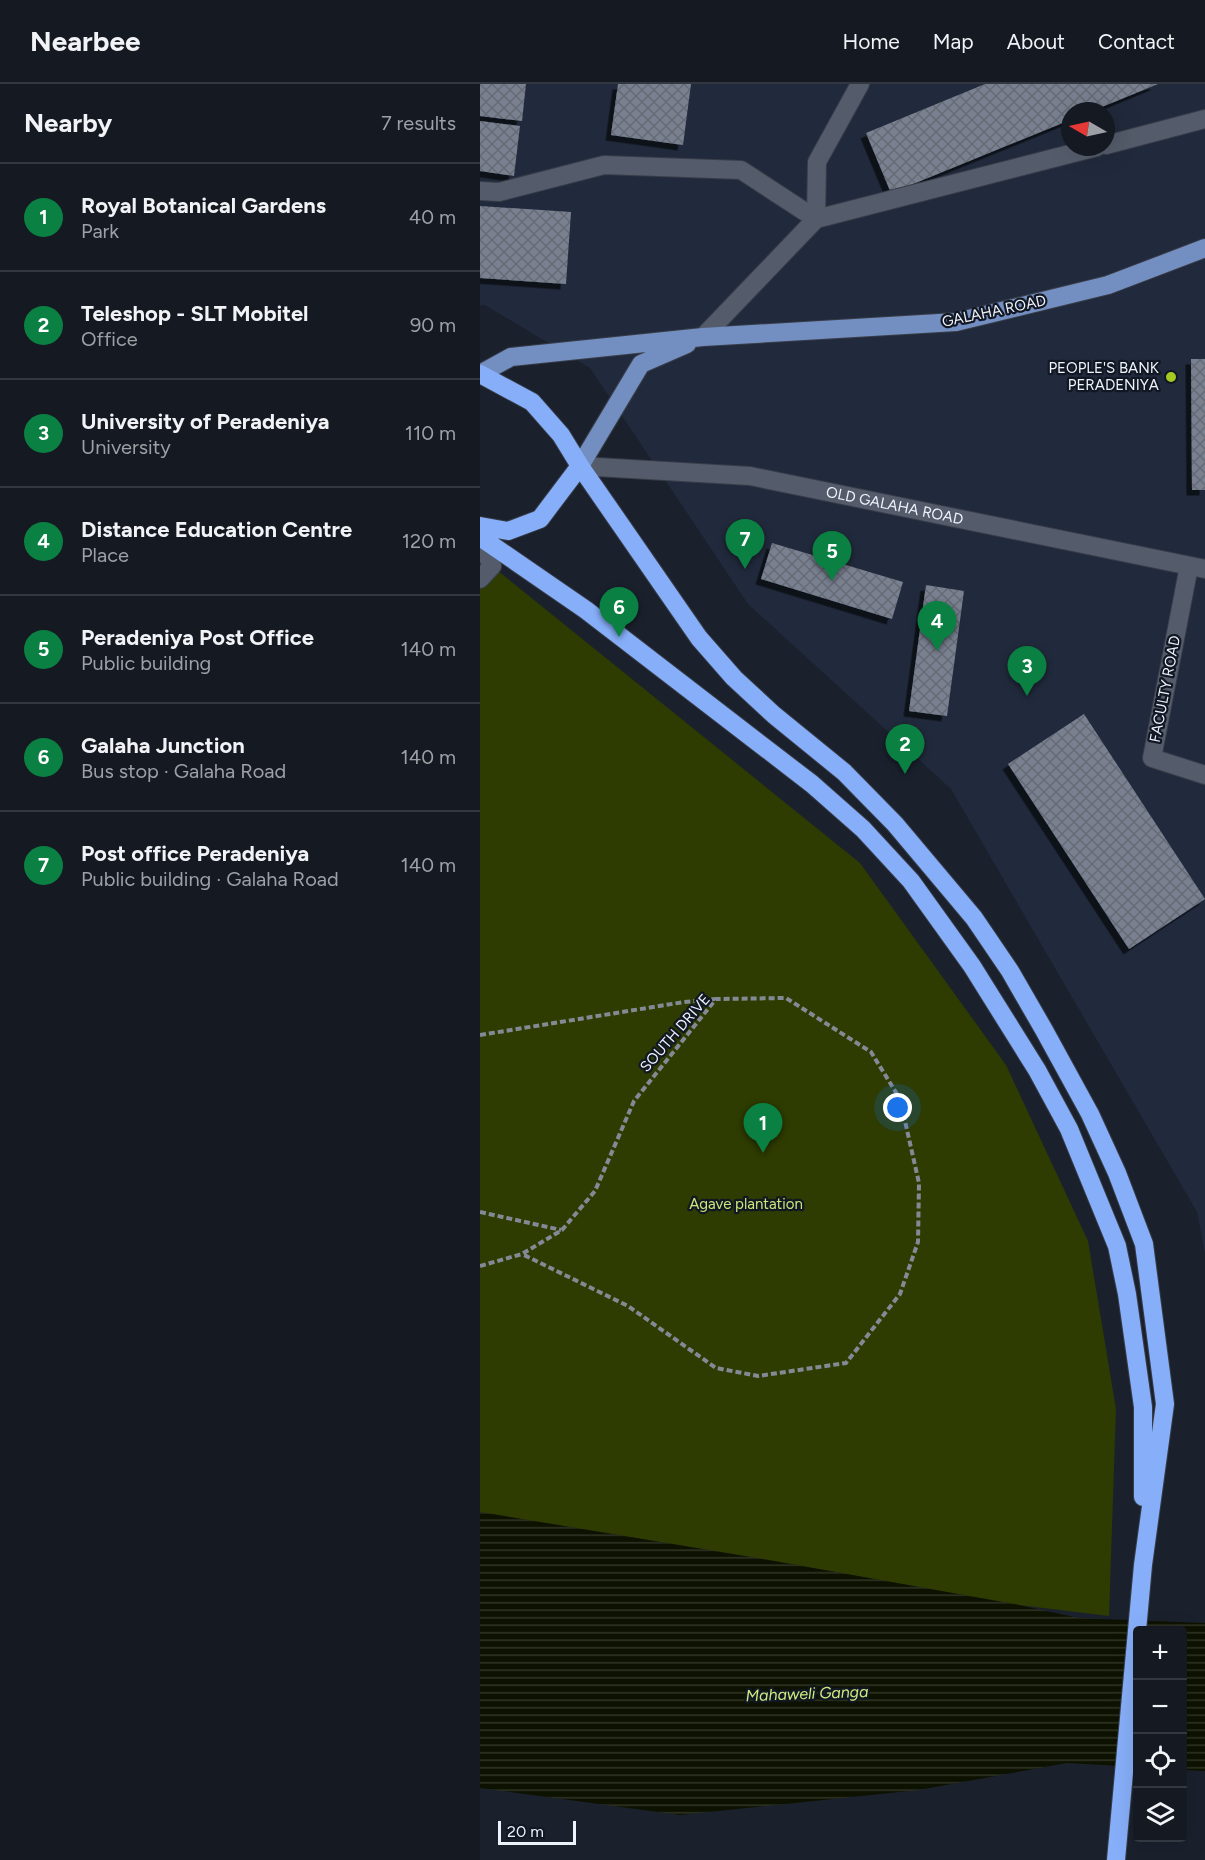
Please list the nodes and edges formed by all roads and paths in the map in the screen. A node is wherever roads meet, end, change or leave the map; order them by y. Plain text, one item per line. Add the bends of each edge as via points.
1 (860, 84) edge
2 (1205, 119) edge
3 (1115, 143) edge
4 (1062, 156) edge
5 (480, 191) edge
6 (816, 219) junction
7 (1205, 248) edge
8 (703, 337) junction
9 (480, 374) edge
10 (580, 466) junction
11 (480, 526) edge
12 (480, 538) edge
13 (1197, 567) edge
14 (480, 579) edge
15 (1205, 775) edge
16 (716, 999) junction
17 (480, 1035) edge
18 (480, 1212) edge
19 (562, 1230) junction
20 (522, 1254) junction
21 (480, 1266) edge
22 (1143, 1565) junction
23 (1116, 1860) edge

1 - 6 lane via 817,162
2 - 3 lane
4 - 6 lane
5 - 6 lane via 499,192 604,165 741,170
6 - 8 lane
7 - 8 main road, GALAHA ROAD via 1108,285 956,322
8 - 9 main road, GALAHA ROAD via 511,357
8 - 10 main road, GALAHA ROAD via 641,364
9 - 10 highway via 531,402 561,435
10 - 11 highway via 540,519 508,531
10 - 13 lane, OLD GALAHA ROAD via 750,476
10 - 22 highway via 699,638 774,716 859,787 974,918 1022,991 1090,1114 1144,1245 1165,1404
12 - 14 lane via 492,566
12 - 22 highway via 586,610 812,783 863,829 911,881 972,966 1069,1129 1117,1246 1143,1407
13 - 15 lane, FACULTY ROAD via 1152,758
16 - 17 path
16 - 19 path, SOUTH DRIVE via 634,1101 595,1191
16 - 20 path, SOUTH DRIVE via 786,998 871,1052 900,1099 918,1183 918,1242 900,1294 846,1363 758,1376 716,1368 628,1306
18 - 19 path
19 - 20 path, SOUTH DRIVE
20 - 21 path, SOUTH DRIVE
22 - 23 highway

